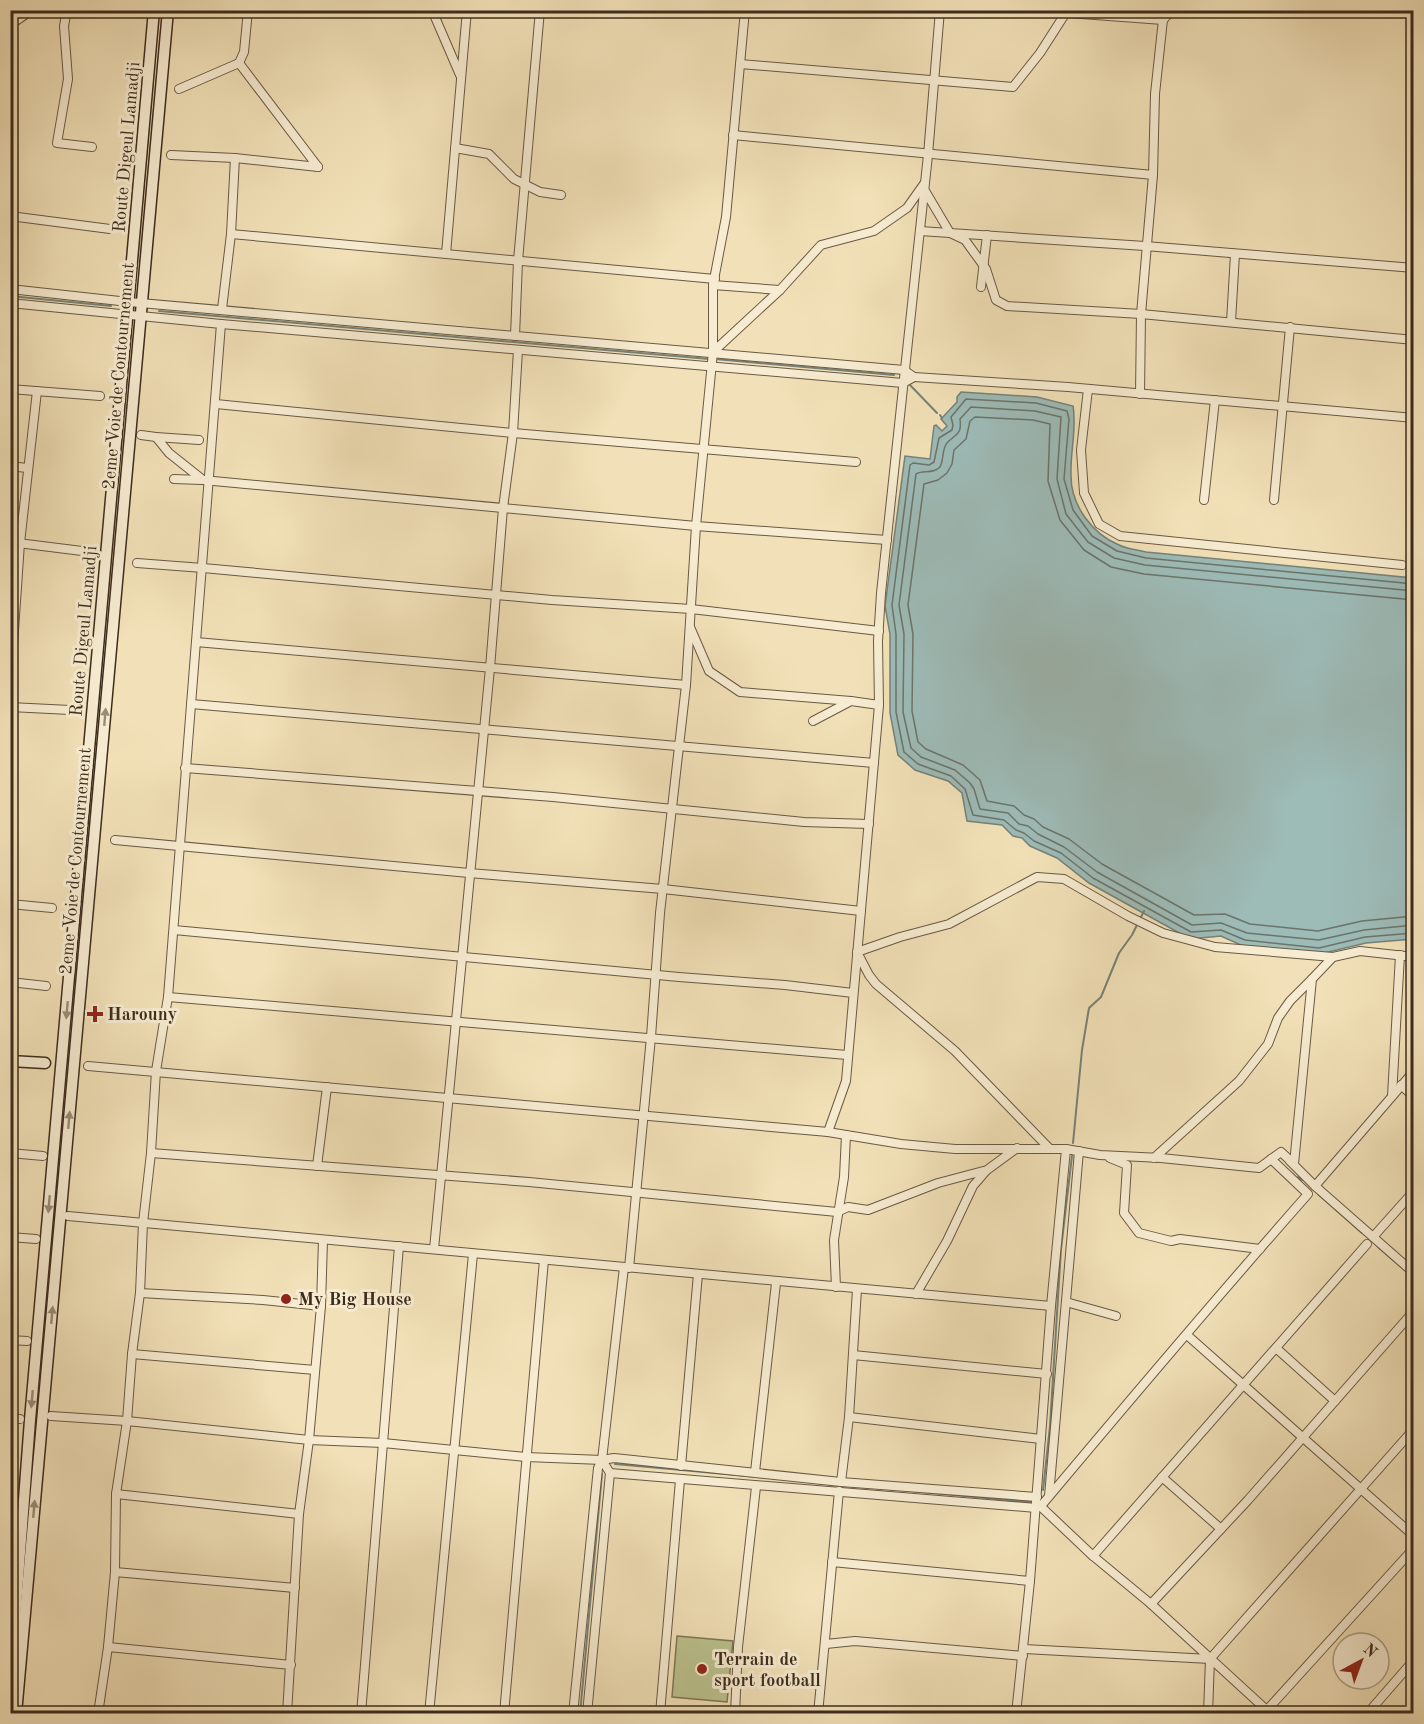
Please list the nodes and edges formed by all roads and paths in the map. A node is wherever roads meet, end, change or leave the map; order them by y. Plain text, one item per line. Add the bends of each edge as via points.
1 (32, 10) edge
2 (75, 10) edge
3 (154, 10) edge
4 (168, 10) edge
5 (248, 10) edge
6 (432, 10) edge
7 (467, 10) edge
8 (540, 10) edge
9 (745, 10) edge
10 (940, 10) edge
11 (1027, 10) edge
12 (1164, 10) edge
13 (1172, 10) edge
14 (66, 14) edge
15 (1065, 14) junction
16 (1163, 20) junction
17 (10, 26) edge
18 (239, 63) junction
19 (740, 63) junction
20 (461, 77) junction
21 (934, 81) junction
22 (179, 89) dead end
23 (733, 135) junction
24 (92, 147) dead end
25 (455, 148) junction
26 (171, 155) dead end
27 (928, 155) junction
28 (235, 158) junction
29 (1153, 175) junction
30 (524, 185) junction
31 (924, 186) junction
32 (561, 195) dead end
33 (10, 216) edge
34 (110, 229) dead end
35 (920, 231) junction
36 (950, 233) junction
37 (231, 234) junction
38 (987, 235) junction
39 (1145, 246) junction
40 (446, 254) junction
41 (1235, 254) junction
42 (518, 261) junction
43 (983, 265) junction
44 (1413, 268) edge
45 (714, 282) junction
46 (981, 287) dead end
47 (10, 289) edge
48 (780, 290) junction
49 (129, 302) junction
50 (142, 302) junction
51 (10, 303) edge
52 (222, 309) junction
53 (127, 314) junction
54 (1141, 314) junction
55 (141, 315) junction
56 (1231, 322) junction
57 (221, 324) junction
58 (1290, 327) junction
59 (515, 336) junction
60 (1413, 340) edge
61 (518, 350) junction
62 (712, 359) junction
63 (904, 370) junction
64 (914, 377) junction
65 (903, 383) junction
66 (10, 388) edge
67 (1088, 389) junction
68 (36, 391) junction
69 (1140, 394) junction
70 (100, 396) dead end
71 (1215, 400) junction
72 (216, 404) junction
73 (1282, 406) junction
74 (1413, 418) edge
75 (513, 433) junction
76 (141, 435) dead end
77 (156, 437) junction
78 (198, 440) dead end
79 (703, 449) junction
80 (855, 462) dead end
81 (10, 466) edge
82 (27, 468) junction
83 (174, 478) dead end
84 (206, 481) junction
85 (1204, 500) dead end
86 (1274, 500) dead end
87 (503, 508) junction
88 (696, 526) junction
89 (887, 540) junction
90 (10, 542) edge
91 (20, 543) junction
92 (90, 552) dead end
93 (137, 563) dead end
94 (1402, 565) dead end
95 (203, 568) junction
96 (496, 595) junction
97 (691, 609) junction
98 (13, 625) edge
99 (690, 625) junction
100 (879, 631) junction
101 (196, 642) junction
102 (490, 668) junction
103 (686, 686) junction
104 (10, 688) edge
105 (851, 701) junction
106 (190, 704) junction
107 (879, 705) junction
108 (10, 707) edge
109 (70, 710) dead end
110 (813, 721) dead end
111 (483, 730) junction
112 (681, 746) junction
113 (874, 763) junction
114 (185, 768) junction
115 (477, 791) junction
116 (673, 810) junction
117 (869, 824) junction
118 (115, 840) dead end
119 (179, 846) junction
120 (469, 873) junction
121 (663, 889) junction
122 (10, 904) edge
123 (52, 908) dead end
124 (861, 911) junction
125 (174, 930) junction
126 (857, 952) junction
127 (1400, 955) junction
128 (462, 957) junction
129 (1333, 957) junction
130 (1413, 957) edge
131 (656, 974) junction
132 (1312, 979) junction
133 (10, 982) edge
134 (46, 986) dead end
135 (853, 993) junction
136 (168, 998) junction
137 (456, 1021) junction
138 (651, 1038) junction
139 (847, 1055) junction
140 (10, 1061) edge
141 (45, 1063) dead end
142 (88, 1066) dead end
143 (156, 1071) junction
144 (1413, 1071) edge
145 (1401, 1085) junction
146 (327, 1087) junction
147 (1392, 1096) junction
148 (1413, 1096) edge
149 (447, 1099) junction
150 (643, 1116) junction
151 (828, 1132) junction
152 (846, 1135) junction
153 (1017, 1148) junction
154 (1049, 1148) junction
155 (1066, 1149) junction
156 (1079, 1151) junction
157 (1281, 1152) junction
158 (10, 1153) edge
159 (151, 1153) junction
160 (1104, 1155) junction
161 (43, 1156) dead end
162 (1154, 1158) junction
163 (1271, 1160) junction
164 (317, 1166) junction
165 (987, 1170) junction
166 (442, 1176) junction
167 (1315, 1186) junction
168 (1413, 1191) edge
169 (637, 1192) junction
170 (837, 1212) junction
171 (68, 1216) dead end
172 (143, 1223) junction
173 (10, 1237) edge
174 (1373, 1237) junction
175 (36, 1239) dead end
176 (322, 1240) junction
177 (1367, 1244) dead end
178 (399, 1246) junction
179 (434, 1249) junction
180 (1260, 1249) junction
181 (473, 1254) junction
182 (544, 1260) junction
183 (627, 1267) junction
184 (1413, 1272) edge
185 (698, 1274) junction
186 (776, 1283) junction
187 (836, 1287) junction
188 (857, 1289) junction
189 (140, 1293) junction
190 (916, 1294) junction
191 (1066, 1302) junction
192 (321, 1306) junction
193 (1051, 1306) junction
194 (1413, 1311) edge
195 (1116, 1316) dead end
196 (1187, 1335) junction
197 (10, 1340) edge
198 (27, 1341) dead end
199 (1276, 1348) junction
200 (132, 1354) junction
201 (853, 1355) junction
202 (315, 1370) junction
203 (1047, 1374) junction
204 (1243, 1385) junction
205 (1335, 1401) junction
206 (51, 1416) dead end
207 (849, 1417) junction
208 (10, 1418) edge
209 (20, 1419) dead end
210 (127, 1421) junction
211 (1413, 1429) edge
212 (1302, 1438) junction
213 (1041, 1439) junction
214 (309, 1440) junction
215 (383, 1443) junction
216 (455, 1451) junction
217 (526, 1457) junction
218 (602, 1460) junction
219 (681, 1466) junction
220 (755, 1472) junction
221 (610, 1473) junction
222 (1162, 1478) junction
223 (680, 1480) junction
224 (842, 1482) junction
225 (756, 1487) junction
226 (1362, 1489) junction
227 (839, 1491) junction
228 (116, 1494) junction
229 (1049, 1497) junction
230 (1037, 1503) junction
231 (299, 1514) junction
232 (1221, 1529) junction
233 (1413, 1536) edge
234 (1413, 1548) edge
235 (1093, 1556) junction
236 (832, 1562) junction
237 (115, 1572) junction
238 (1030, 1581) junction
239 (295, 1588) junction
240 (1151, 1604) junction
241 (16, 1634) edge
242 (826, 1644) junction
243 (108, 1647) junction
244 (1023, 1652) junction
245 (1210, 1659) junction
246 (1413, 1660) edge
247 (291, 1665) junction
248 (10, 1685) edge
249 (818, 1712) edge
250 (1269, 1712) edge
251 (16, 1713) edge
252 (98, 1713) edge
253 (287, 1713) edge
254 (361, 1713) edge
255 (429, 1713) edge
256 (504, 1713) edge
257 (573, 1713) edge
258 (587, 1713) edge
259 (660, 1713) edge
260 (735, 1713) edge
261 (838, 1713) edge
262 (1016, 1713) edge
263 (1208, 1713) edge
264 (1366, 1713) edge

1 - 17 street
2 - 14 street
3 - 49 main road, Route Digeul Lamadji
4 - 50 main road, 2eme Voie de Contournement
5 - 18 street via 244,52
6 - 20 street
7 - 20 street
8 - 30 street
9 - 19 street
10 - 21 street
11 - 15 street
12 - 16 street
13 - 16 street
14 - 24 street via 68,79 57,143
15 - 16 street
15 - 21 street via 1012,87
16 - 29 street via 1155,94
18 - 22 street
18 - 28 street via 318,167
19 - 21 street
19 - 23 street
20 - 25 street
21 - 27 street
23 - 27 street
23 - 45 street via 726,217
25 - 30 street via 489,153
25 - 40 street
26 - 28 street
27 - 29 street
27 - 31 street
28 - 37 street
29 - 39 street
30 - 32 street
30 - 42 street
31 - 35 street
31 - 36 street
31 - 48 street via 907,208 874,231 821,245
33 - 34 street
35 - 36 street
35 - 63 street
36 - 38 street
36 - 43 street via 965,240
37 - 40 street
37 - 52 street
38 - 39 street
38 - 43 street
39 - 41 street
39 - 54 street
40 - 42 street
41 - 44 street
41 - 56 street
42 - 45 street
42 - 59 street
43 - 46 street
43 - 54 street via 996,300 1007,306
45 - 48 street
45 - 62 street
47 - 49 street
48 - 62 street
49 - 50 street
49 - 53 main road, Route Digeul Lamadji
50 - 52 street
50 - 55 main road, 2eme Voie de Contournement
51 - 53 street
52 - 59 street
53 - 55 street
53 -> 241 main road, Route Digeul Lamadji via 30,1420
54 - 56 street
54 - 69 street
55 - 57 street
241 -> 55 main road, 2eme Voie de Contournement
56 - 58 street
57 - 61 street
57 - 72 street
58 - 60 street
58 - 73 street
59 - 62 street
61 - 62 street
61 - 75 street
62 - 63 street
62 - 65 street
62 - 79 street
63 - 64 street
63 - 65 street
64 - 65 street
64 - 67 street
65 - 89 street
66 - 68 street
67 - 69 street
67 - 94 street via 1081,450 1084,493 1099,524 1120,536
68 - 70 street
68 - 82 street
69 - 71 street
71 - 73 street
71 - 85 street
72 - 75 street
72 - 84 street
73 - 74 street
73 - 86 street
75 - 79 street
75 - 87 street
76 - 77 street
77 - 78 street
77 - 84 street via 169,453
79 - 80 street
79 - 88 street
81 - 82 street
82 - 91 street
83 - 84 street
84 - 87 street
84 - 95 street
87 - 88 street
87 - 96 street
88 - 89 street
88 - 97 street
89 - 100 street
90 - 91 street
91 - 92 street
91 - 98 street
93 - 95 street
95 - 96 street
95 - 101 street
96 - 97 street
96 - 102 street
97 - 99 street
97 - 100 street
98 - 104 street
99 - 103 street
99 - 105 street via 709,671 740,692
100 - 107 street
101 - 102 street
101 - 106 street
102 - 103 street
102 - 111 street
103 - 112 street
105 - 107 street
105 - 110 street
106 - 111 street
106 - 114 street
107 - 113 street
108 - 109 street
111 - 112 street
111 - 115 street
112 - 113 street
112 - 116 street
113 - 117 street
114 - 115 street
114 - 119 street
115 - 116 street
115 - 120 street
116 - 117 street
116 - 121 street
117 - 124 street
118 - 119 street
119 - 120 street
119 - 125 street
120 - 121 street
120 - 128 street
121 - 124 street
121 - 131 street
122 - 123 street
124 - 126 street
125 - 128 street
125 - 136 street
126 - 129 street via 949,924 1037,877 1064,879 1163,933 1215,947
126 - 135 street
126 - 154 street via 876,984 955,1051
127 - 129 street via 1360,951
127 - 130 street
127 - 147 street
128 - 131 street
128 - 137 street
129 - 132 street
131 - 135 street
131 - 138 street
132 - 157 street via 1294,1164
132 - 162 street via 1290,1001 1268,1044 1239,1081
133 - 134 street
135 - 139 street
136 - 137 street
136 - 143 street
137 - 138 street
137 - 149 street
138 - 139 street
138 - 150 street
139 - 151 street via 844,1089
140 - 141 main road
142 - 143 street
143 - 146 street
143 - 159 street
144 - 145 street
145 - 147 street
145 - 148 street
146 - 149 street
146 - 164 street
147 - 167 street
149 - 150 street
149 - 166 street
150 - 151 street
150 - 169 street
151 - 152 street
152 - 153 street via 955,1149
152 - 170 street
153 - 154 street
153 - 165 street
154 - 155 street
155 - 156 street
155 - 193 street
156 - 160 street
156 - 191 street
157 - 163 street
157 - 167 street
158 - 161 street
159 - 164 street
159 - 172 street
160 - 162 street
160 - 180 street via 1127,1165 1124,1213 1138,1233 1171,1241
162 - 163 street via 1259,1168
163 - 180 street via 1308,1194
164 - 166 street
165 - 170 street via 938,1183 868,1210 848,1207
165 - 190 street via 973,1186
166 - 169 street
166 - 179 street
167 - 174 street
168 - 174 street
169 - 170 street
169 - 183 street
170 - 187 street
171 - 172 street
172 - 176 street
172 - 189 street
173 - 175 street
174 - 184 street
176 - 178 street
176 - 192 street
177 - 199 street
178 - 179 street
178 - 215 street
179 - 181 street
180 - 196 street
181 - 182 street
181 - 216 street
182 - 183 street
182 - 217 street
183 - 185 street
183 - 218 street
185 - 186 street
185 - 219 street
186 - 187 street
186 - 220 street
187 - 188 street
188 - 190 street
188 - 201 street
189 - 192 street
189 - 200 street
190 - 193 street
191 - 195 street
191 - 229 street
192 - 202 street
193 - 203 street
194 - 205 street
196 - 204 street
196 - 229 street
197 - 198 street
199 - 204 street
199 - 205 street
200 - 202 street
200 - 210 street
201 - 203 street
201 - 207 street
202 - 214 street
203 - 213 street
204 - 212 street
204 - 222 street
205 - 212 street
206 - 210 street
207 - 213 street
207 - 224 street
208 - 209 street
210 - 214 street
210 - 228 street
211 - 226 street
212 - 226 street
212 - 232 street
213 - 230 street
214 - 215 street
214 - 231 street
215 - 216 street
215 - 254 street
216 - 217 street
216 - 255 street
217 - 218 street
217 - 256 street
218 - 219 street
218 - 221 street
218 - 257 street via 598,1468
219 - 220 street
220 - 224 street
221 - 223 street
221 - 258 street
222 - 232 street
222 - 235 street
223 - 225 street
223 - 259 street
224 - 230 street
225 - 227 street
225 - 260 street via 738,1647
226 - 233 street
226 - 245 street
227 - 230 street
227 - 236 street
228 - 231 street
228 - 237 street
229 - 230 street
230 - 235 street
230 - 238 street
231 - 239 street
232 - 240 street
234 - 250 street
235 - 240 street
236 - 238 street
236 - 242 street
237 - 239 street
237 - 243 street
238 - 244 street
239 - 247 street
240 - 245 street
241 - 248 main road, Route Digeul Lamadji
241 - 251 main road, 2eme Voie de Contournement
242 - 244 street via 855,1641
242 - 249 street
243 - 247 street
243 - 252 street
244 - 245 street
244 - 262 street
245 - 250 street
245 - 263 street
246 - 264 street
247 - 253 street
249 - 261 street

